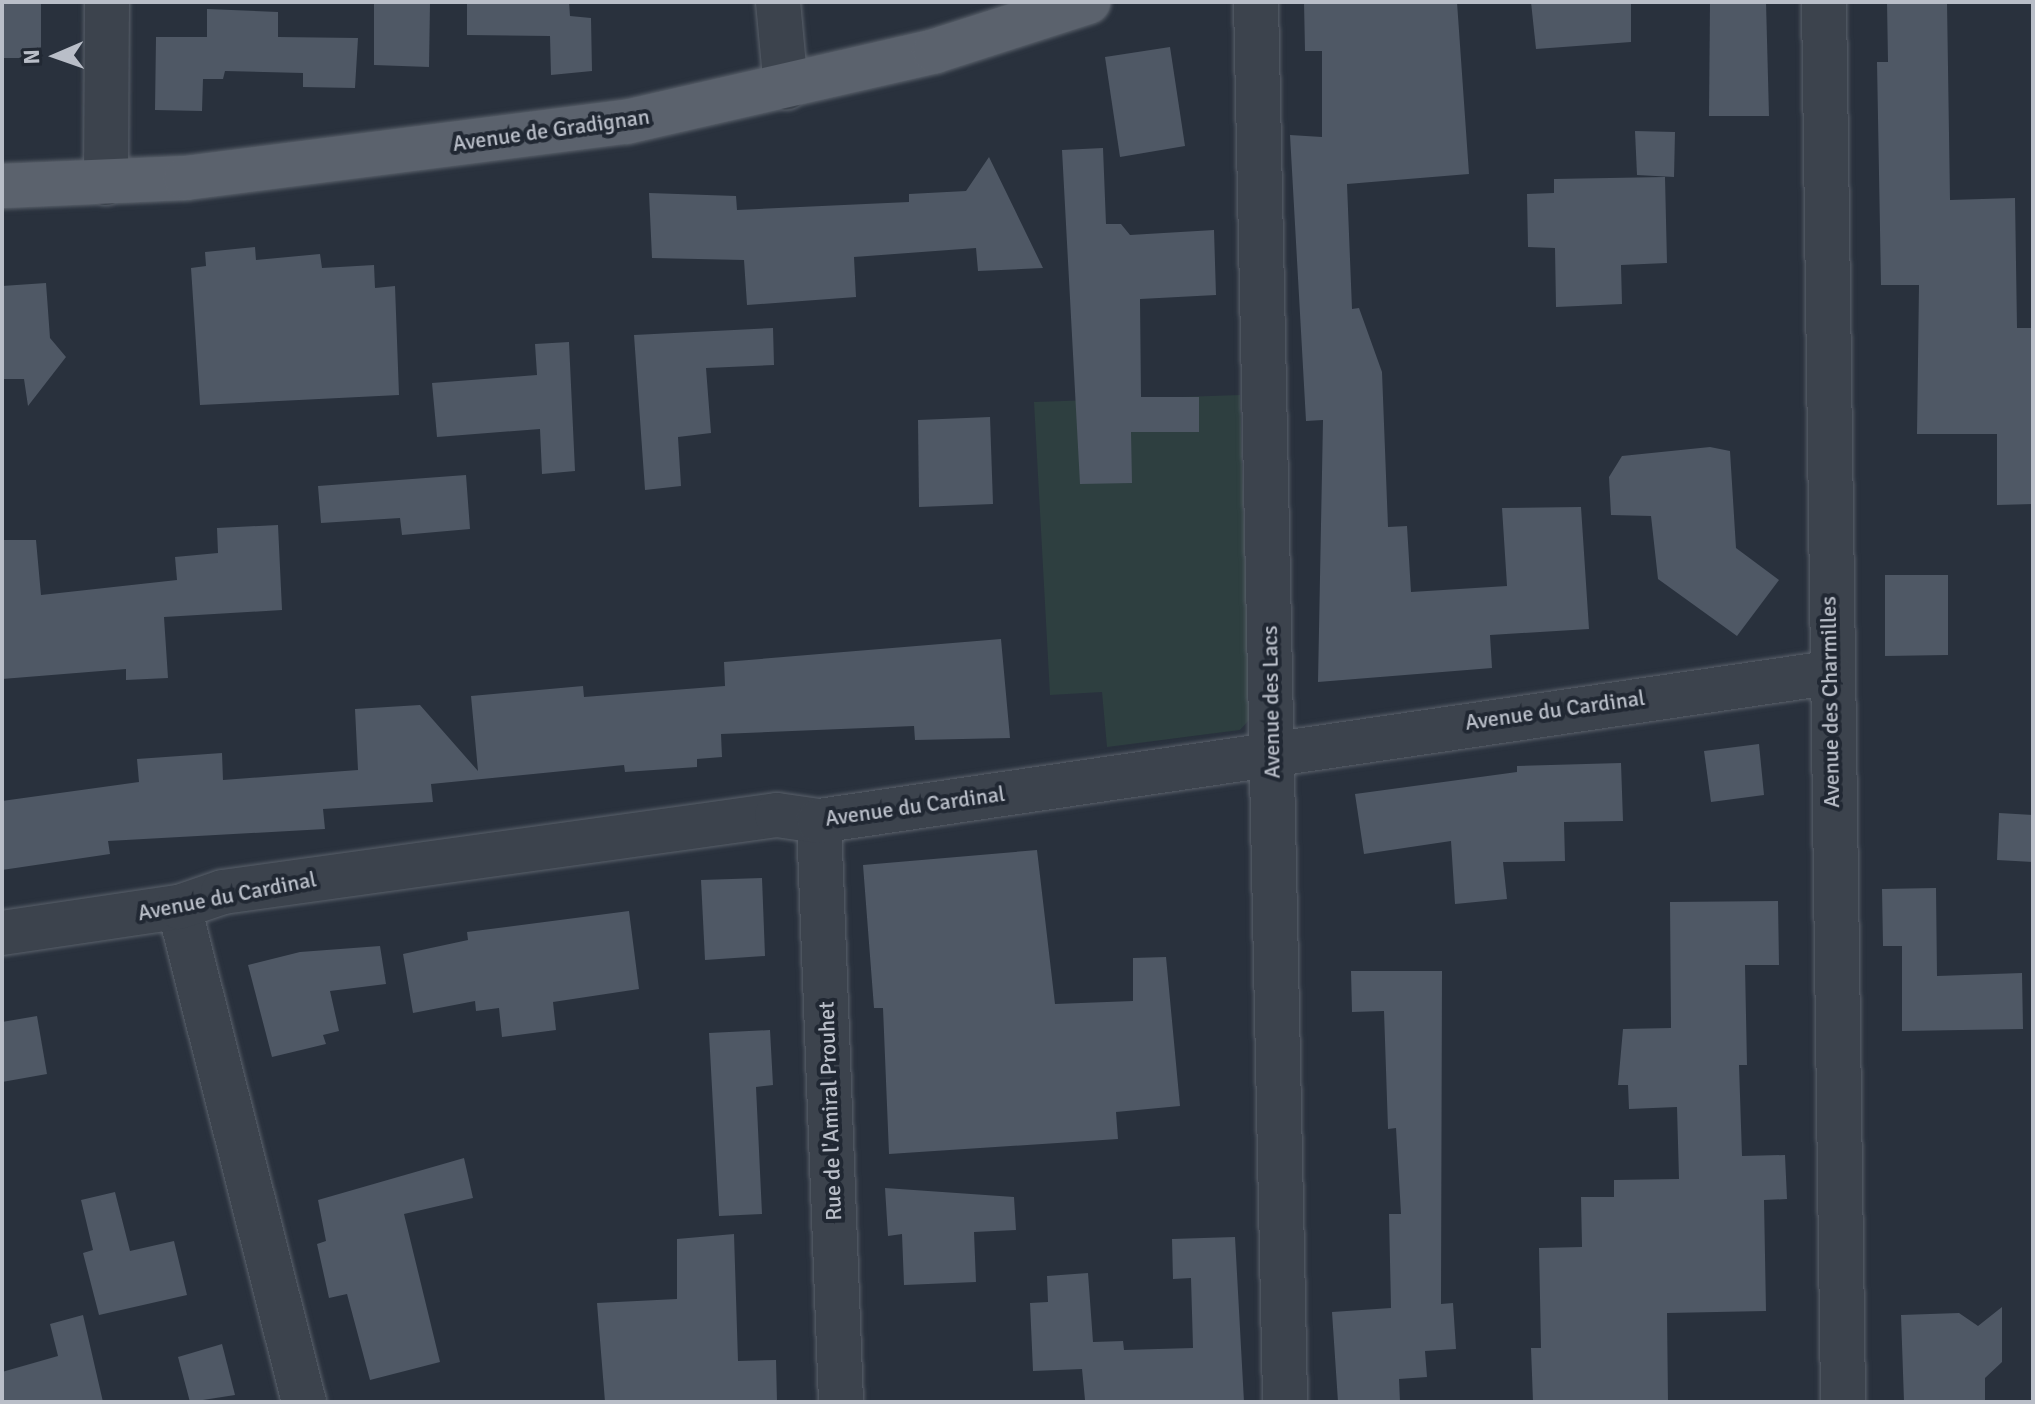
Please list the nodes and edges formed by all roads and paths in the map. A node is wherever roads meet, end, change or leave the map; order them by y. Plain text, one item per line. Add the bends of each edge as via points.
1 (107, 2) edge
2 (778, 2) edge
3 (1088, 2) edge
4 (1256, 2) edge
5 (1824, 2) edge
6 (786, 88) junction
7 (106, 183) junction
8 (2, 186) edge
9 (1829, 673) junction
10 (1272, 751) junction
11 (819, 821) junction
12 (179, 907) junction
13 (2, 933) edge
14 (304, 1402) edge
15 (841, 1402) edge
16 (1285, 1402) edge
17 (1843, 1402) edge

1 - 7 street
2 - 6 street
3 - 6 main road, Avenue de Gradignan via 935,51
4 - 10 street, Avenue des Lacs
5 - 9 street, Avenue des Charmilles
6 - 7 main road, Avenue de Gradignan via 626,122
7 - 8 main road, Avenue de Gradignan
9 - 10 street, Avenue du Cardinal
9 - 17 street, Avenue des Charmilles
10 - 11 street, Avenue du Cardinal
10 - 16 street, Avenue des Lacs
11 - 12 street, Avenue du Cardinal via 777,815 223,892
11 - 15 street, Rue de l'Amiral Prouhet
12 - 13 street, Avenue du Cardinal
12 - 14 street

